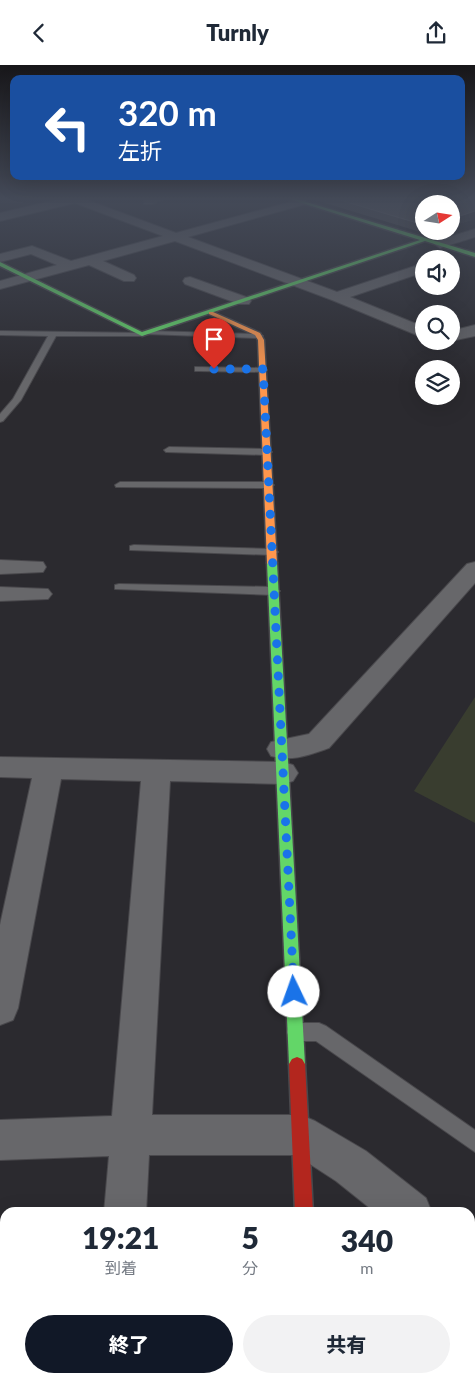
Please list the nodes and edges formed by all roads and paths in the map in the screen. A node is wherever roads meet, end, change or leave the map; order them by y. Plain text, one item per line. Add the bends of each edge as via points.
1 (55, 260) edge
2 (90, 260) edge
3 (93, 260) edge
4 (236, 260) edge
5 (365, 260) edge
6 (354, 263) junction
7 (0, 265) edge
8 (68, 265) junction
9 (415, 270) edge
10 (26, 277) junction
11 (393, 277) junction
12 (129, 278) dead end
13 (190, 281) dead end
14 (297, 282) junction
15 (0, 285) edge
16 (337, 297) junction
17 (244, 301) junction
18 (211, 313) junction
19 (415, 329) edge
20 (475, 330) edge
21 (0, 333) edge
22 (53, 334) junction
23 (146, 334) junction
24 (460, 335) edge
25 (259, 336) junction
26 (198, 369) dead end
27 (263, 369) junction
28 (0, 419) edge
29 (169, 451) dead end
30 (267, 451) junction
31 (120, 485) dead end
32 (268, 485) junction
33 (134, 548) dead end
34 (272, 552) junction
35 (0, 567) edge
36 (35, 567) dead end
37 (475, 569) edge
38 (119, 587) dead end
39 (274, 591) junction
40 (0, 594) edge
41 (40, 594) dead end
42 (282, 761) junction
43 (0, 767) edge
44 (49, 768) junction
45 (156, 770) junction
46 (0, 1008) edge
47 (295, 1032) junction
48 (132, 1135) junction
49 (301, 1135) junction
50 (0, 1140) edge
51 (475, 1142) edge
52 (126, 1207) edge
53 (304, 1207) edge
54 (403, 1207) edge

1 - 8 street
2 - 8 street
3 - 12 street
4 - 14 street
5 - 6 street
6 - 11 street
6 - 14 street
7 - 10 street
8 - 10 street
9 - 11 street
10 - 15 street
10 - 23 street
11 - 16 street
13 - 17 street
14 - 16 street
14 - 17 street
16 - 19 street
17 - 18 street
18 - 23 street
18 - 25 street
20 - 24 street
21 - 22 lane
22 - 23 lane
22 - 28 lane via 17,400
23 - 25 lane
25 - 27 street
26 - 27 lane
27 - 30 street
29 - 30 lane
30 - 32 street
31 - 32 lane
32 - 34 street
33 - 34 lane
34 - 39 street
35 - 36 street
37 - 42 street via 319,741 300,748
38 - 39 lane
39 - 42 street
40 - 41 street
42 - 45 street
42 - 47 street
43 - 44 street
44 - 45 street
44 - 46 street
45 - 48 street
47 - 49 street
47 - 51 lane via 319,1032
48 - 49 street
48 - 50 street
48 - 52 street
49 - 53 street
49 - 54 street via 351,1166

